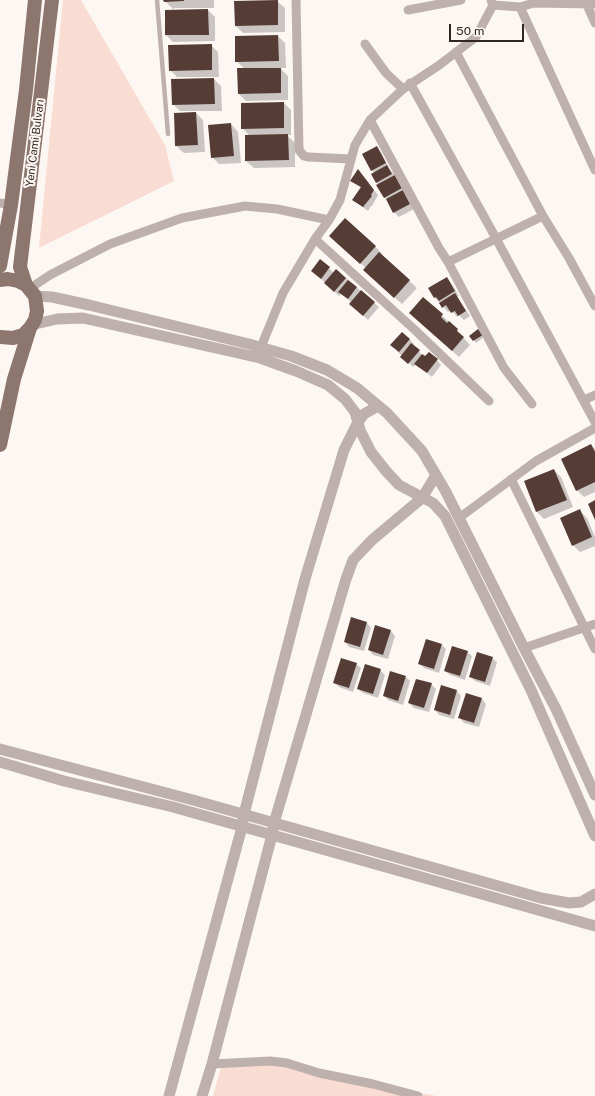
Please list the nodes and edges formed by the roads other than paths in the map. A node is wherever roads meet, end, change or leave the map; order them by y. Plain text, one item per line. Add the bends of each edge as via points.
1 (35, 0) edge
2 (52, 0) edge
3 (157, 0) edge
4 (296, 0) edge
5 (461, 0) edge
6 (492, 2) edge
7 (592, 3) edge
8 (520, 7) junction
9 (408, 10) dead end
10 (595, 23) edge
11 (365, 44) dead end
12 (456, 52) junction
13 (406, 86) junction
14 (370, 120) junction
15 (168, 134) dead end
16 (351, 159) junction
17 (595, 170) edge
18 (6, 204) edge
19 (543, 216) junction
20 (329, 220) junction
21 (314, 239) junction
22 (496, 239) junction
23 (448, 262) junction
24 (0, 266) edge
25 (0, 280) edge
26 (30, 290) junction
27 (595, 306) edge
28 (30, 327) junction
29 (0, 337) edge
30 (261, 347) junction
31 (595, 395) edge
32 (584, 400) junction
33 (489, 401) dead end
34 (532, 404) dead end
35 (378, 406) junction
36 (358, 422) junction
37 (595, 422) edge
38 (595, 428) edge
39 (0, 445) edge
40 (436, 475) junction
41 (511, 479) junction
42 (422, 498) junction
43 (459, 518) junction
44 (595, 624) edge
45 (585, 628) junction
46 (524, 648) junction
47 (595, 649) edge
48 (0, 749) edge
49 (0, 762) edge
50 (595, 796) edge
51 (244, 814) junction
52 (274, 823) junction
53 (242, 826) junction
54 (272, 835) junction
55 (595, 836) edge
56 (595, 894) edge
57 (595, 926) edge
58 (212, 1064) junction
59 (169, 1096) edge
60 (202, 1096) edge
61 (418, 1096) edge

1 - 18 main road, Yeni Cami Bulvarı via 26,90
2 - 26 main road, Yeni Cami Bulvarı via 20,267
3 - 15 lane
4 - 16 street via 299,150 308,157
5 - 9 street
6 - 8 street
6 - 12 street via 476,37
7 - 8 street via 534,3
7 - 10 street
8 - 17 street
11 - 13 street via 386,73
12 - 13 street
12 - 19 street
13 - 14 street
13 - 22 street
14 - 16 street via 355,145
14 - 23 street via 438,248
16 - 20 street via 340,200
18 - 24 main road, Yeni Cami Bulvarı
19 - 22 street
19 - 27 street
20 - 21 street
20 - 26 street via 277,209 245,206 182,218 110,244 50,275
21 - 30 street via 283,293
21 - 33 street
22 - 23 street
22 - 32 street
23 - 34 street via 504,368
25 - 26 main road via 18,281
26 - 28 main road, Yeni Cami Bulvarı via 37,311
26 - 30 street
28 - 29 main road via 23,335 13,338
28 - 36 street via 57,319 83,318 260,358 328,385 345,399 355,412
28 - 39 main road via 14,379
30 - 35 street via 326,370 357,388
31 - 32 street
32 - 37 street
35 - 36 street via 364,414
35 - 40 street via 422,451
36 - 42 street via 371,452 386,471 399,485
36 - 51 street via 344,450 305,579
38 - 41 street via 536,461
40 - 42 street
40 - 43 street
41 - 43 street
41 - 45 street
42 - 52 street via 352,560
42 - 55 street via 433,503 445,516 531,690
43 - 46 street
44 - 45 street
45 - 46 street
45 - 47 street
46 - 50 street via 556,709
48 - 51 street
49 - 53 street via 64,781
51 - 52 street
51 - 53 street
52 - 54 street
52 - 56 street via 541,898 569,904 581,902
53 - 54 street
53 - 59 street
54 - 57 street
54 - 58 street
58 - 60 street
58 - 61 street via 270,1061 287,1063

